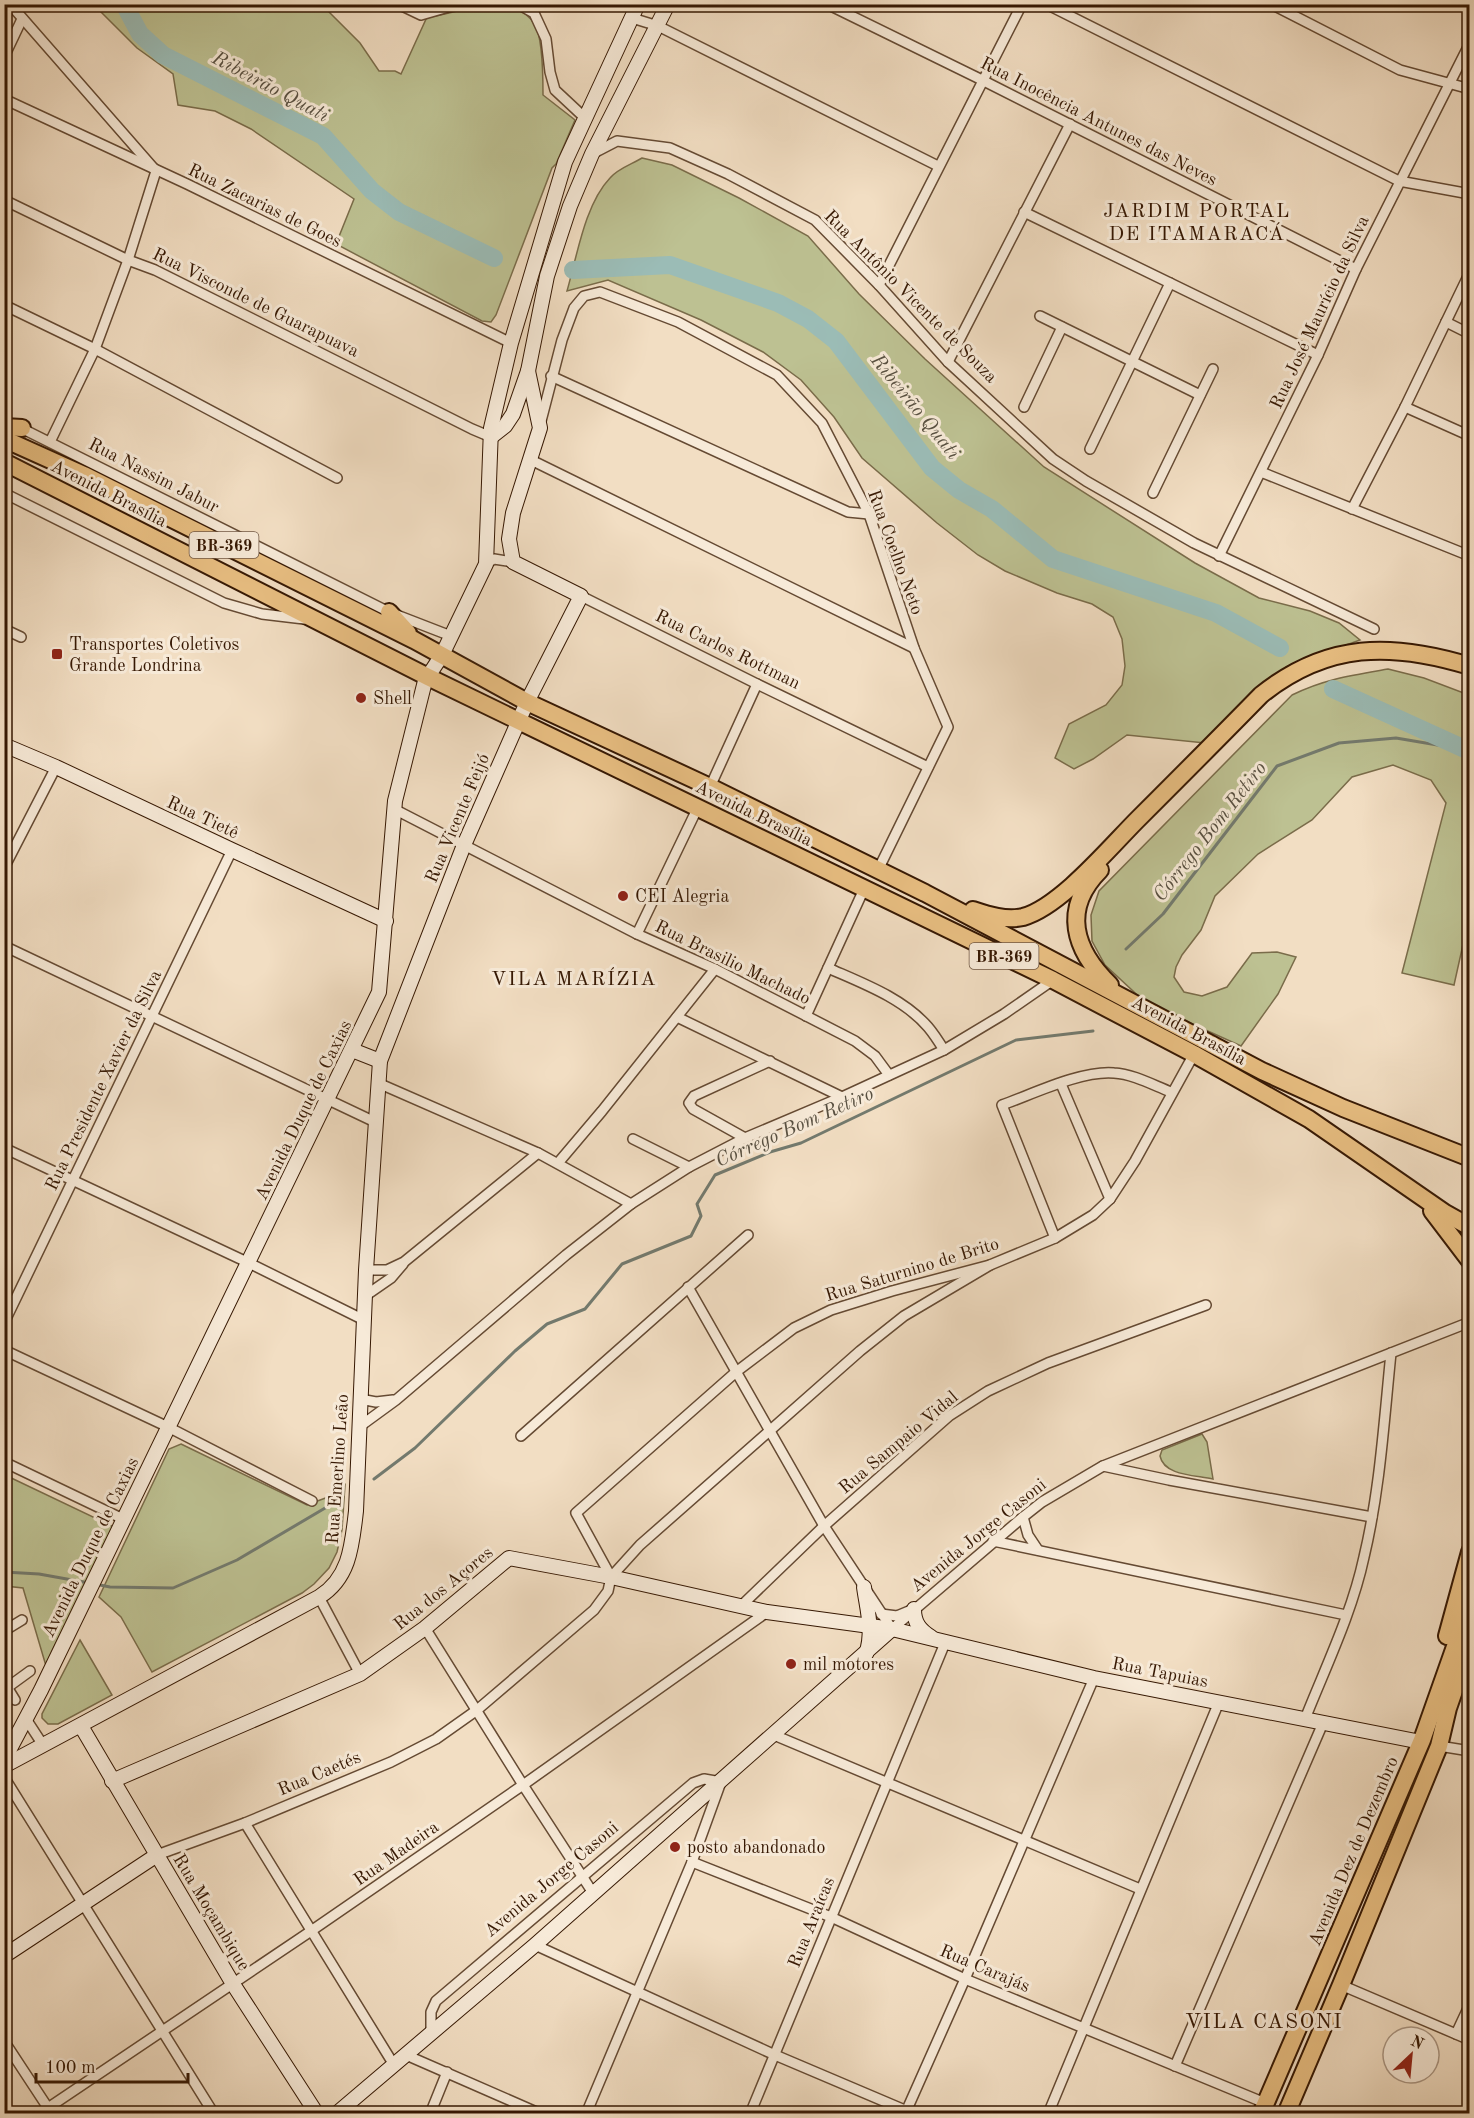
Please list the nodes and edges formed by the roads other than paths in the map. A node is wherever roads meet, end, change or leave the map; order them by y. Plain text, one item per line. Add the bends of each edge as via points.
1 (10, 4) edge
2 (398, 4) edge
3 (459, 4) edge
4 (638, 4) edge
5 (668, 4) edge
6 (827, 4) edge
7 (1022, 4) edge
8 (1046, 4) edge
9 (1271, 4) edge
10 (519, 5) edge
11 (22, 18) junction
12 (632, 18) junction
13 (658, 26) junction
14 (1470, 43) edge
15 (4, 57) edge
16 (984, 81) junction
17 (1449, 84) junction
18 (1470, 89) edge
19 (4, 99) edge
20 (585, 118) junction
21 (1070, 124) junction
22 (592, 154) junction
23 (938, 166) junction
24 (156, 171) junction
25 (1399, 182) junction
26 (1470, 194) edge
27 (4, 200) edge
28 (1024, 212) junction
29 (128, 260) junction
30 (1356, 269) junction
31 (1470, 272) edge
32 (1170, 283) junction
33 (879, 285) junction
34 (4, 304) edge
35 (1040, 316) dead end
36 (1446, 322) junction
37 (1062, 327) junction
38 (1470, 334) edge
39 (511, 343) junction
40 (95, 349) junction
41 (1318, 355) junction
42 (948, 362) junction
43 (1132, 362) junction
44 (1213, 369) dead end
45 (528, 371) junction
46 (551, 376) junction
47 (1200, 395) junction
48 (1024, 407) dead end
49 (1405, 407) junction
50 (4, 420) edge
51 (4, 427) edge
52 (22, 428) junction
53 (540, 429) junction
54 (1470, 436) edge
55 (491, 437) junction
56 (4, 439) edge
57 (50, 442) junction
58 (1089, 449) dead end
59 (529, 459) junction
60 (4, 462) edge
61 (1261, 472) junction
62 (337, 478) dead end
63 (4, 493) edge
64 (1153, 493) dead end
65 (1352, 509) junction
66 (868, 514) junction
67 (1219, 556) junction
68 (1470, 556) edge
69 (513, 562) junction
70 (486, 564) junction
71 (581, 596) junction
72 (389, 612) junction
73 (322, 621) junction
74 (4, 629) edge
75 (1374, 629) dead end
76 (452, 636) junction
77 (21, 637) dead end
78 (414, 640) junction
79 (914, 648) junction
80 (442, 655) junction
81 (1470, 666) edge
82 (428, 676) junction
83 (1470, 677) edge
84 (757, 684) junction
85 (527, 702) junction
86 (519, 720) junction
87 (4, 745) edge
88 (56, 767) junction
89 (928, 767) junction
90 (710, 787) junction
91 (698, 807) junction
92 (394, 809) junction
93 (464, 845) junction
94 (232, 850) junction
95 (4, 868) edge
96 (878, 870) junction
97 (864, 889) junction
98 (925, 893) junction
99 (386, 921) junction
100 (637, 934) junction
101 (4, 946) edge
102 (828, 968) junction
103 (715, 969) junction
104 (1053, 980) junction
105 (379, 992) junction
106 (405, 995) junction
107 (1119, 995) junction
108 (152, 1016) junction
109 (806, 1016) junction
110 (677, 1017) junction
111 (352, 1050) junction
112 (944, 1050) junction
113 (1194, 1054) junction
114 (380, 1060) junction
115 (770, 1061) junction
116 (889, 1075) junction
117 (378, 1083) junction
118 (1061, 1084) junction
119 (1171, 1092) junction
120 (842, 1097) junction
121 (327, 1101) junction
122 (375, 1122) junction
123 (745, 1138) junction
124 (633, 1139) dead end
125 (4, 1148) edge
126 (538, 1153) junction
127 (1470, 1158) edge
128 (558, 1163) junction
129 (689, 1167) junction
130 (72, 1180) junction
131 (1410, 1189) junction
132 (1110, 1199) junction
133 (631, 1204) junction
134 (1470, 1227) edge
135 (748, 1235) dead end
136 (1055, 1238) junction
137 (1470, 1261) edge
138 (404, 1262) junction
139 (249, 1263) junction
140 (990, 1265) junction
141 (366, 1270) junction
142 (688, 1287) junction
143 (365, 1296) junction
144 (1206, 1305) dead end
145 (364, 1320) junction
146 (1470, 1322) edge
147 (4, 1323) edge
148 (4, 1350) edge
149 (1391, 1353) junction
150 (736, 1372) junction
151 (360, 1400) junction
152 (396, 1400) junction
153 (168, 1427) junction
154 (359, 1427) junction
155 (769, 1431) junction
156 (521, 1436) dead end
157 (4, 1462) edge
158 (1103, 1466) junction
159 (312, 1501) dead end
160 (1023, 1517) junction
161 (1372, 1517) junction
162 (123, 1519) junction
163 (824, 1526) junction
164 (993, 1541) junction
165 (1038, 1550) junction
166 (1470, 1552) edge
167 (611, 1577) junction
168 (864, 1587) junction
169 (319, 1597) junction
170 (1470, 1599) edge
171 (740, 1607) junction
172 (914, 1609) junction
173 (767, 1612) junction
174 (881, 1614) junction
175 (1346, 1615) junction
176 (22, 1620) dead end
177 (870, 1627) junction
178 (425, 1628) junction
179 (892, 1629) junction
180 (4, 1631) edge
181 (940, 1641) junction
182 (1470, 1645) edge
183 (866, 1654) junction
184 (30, 1671) dead end
185 (360, 1674) junction
186 (1470, 1675) edge
187 (1094, 1677) junction
188 (6, 1684) edge
189 (15, 1700) dead end
190 (1219, 1702) junction
191 (477, 1710) junction
192 (26, 1719) junction
193 (1305, 1719) junction
194 (1323, 1723) junction
195 (81, 1726) junction
196 (774, 1735) junction
197 (1422, 1741) junction
198 (43, 1745) junction
199 (1439, 1746) junction
200 (1470, 1751) edge
201 (4, 1760) edge
202 (4, 1766) edge
203 (4, 1777) edge
204 (112, 1781) junction
205 (721, 1782) junction
206 (887, 1783) junction
207 (523, 1785) junction
208 (245, 1823) junction
209 (1023, 1840) junction
210 (157, 1855) junction
211 (692, 1862) junction
212 (582, 1877) junction
213 (1140, 1889) junction
214 (593, 1893) junction
215 (83, 1903) junction
216 (831, 1917) junction
217 (311, 1931) junction
218 (535, 1945) junction
219 (4, 1956) edge
220 (965, 1979) junction
221 (233, 1984) junction
222 (1341, 1985) junction
223 (638, 1993) junction
224 (1470, 2004) edge
225 (1082, 2027) junction
226 (165, 2031) junction
227 (431, 2033) junction
228 (1456, 2034) junction
229 (1470, 2040) edge
230 (4, 2041) edge
231 (406, 2055) junction
232 (775, 2055) junction
233 (394, 2065) junction
234 (1175, 2066) junction
235 (447, 2072) junction
236 (1263, 2108) edge
237 (50, 2110) edge
238 (908, 2112) edge
239 (39, 2114) edge
240 (214, 2114) edge
241 (317, 2114) edge
242 (336, 2114) edge
243 (430, 2114) edge
244 (541, 2114) edge
245 (586, 2114) edge
246 (750, 2114) edge
247 (1048, 2114) edge
248 (1286, 2114) edge

1 - 11 street
2 - 3 street via 421,15
4 - 12 street, Avenida Duque de Caxias
5 - 13 street
6 - 16 street, Rua Inocência Antunes das Neves
7 - 16 street
8 - 25 street
9 - 17 street via 1400,70
10 - 20 street via 534,13 546,39 555,90
11 - 15 street
11 - 24 street
12 - 13 street
12 - 20 street, Avenida Duque de Caxias
13 - 22 street
13 - 23 street
14 - 17 street, Rua José Maurício da Silva
16 - 21 street, Rua Inocência Antunes das Neves
16 - 23 street
17 - 18 street
17 - 25 street, Rua José Maurício da Silva
19 - 24 street, Rua Zacarias de Goes
20 - 39 street, Avenida Duque de Caxias via 565,162
21 - 28 street
21 - 30 street, Rua Inocência Antunes das Neves
22 - 33 street, Rua Antônio Vicente de Souza via 617,141 670,148 728,174 815,220
22 - 45 street via 562,229 543,295
23 - 33 street
24 - 29 street
24 - 39 street, Rua Zacarias de Goes
25 - 26 street
25 - 30 street, Rua José Maurício da Silva
27 - 29 street, Rua Visconde de Guarapuava
28 - 32 street
28 - 42 street
29 - 40 street
29 - 55 street, Rua Visconde de Guarapuava
30 - 41 street, Rua José Maurício da Silva
31 - 36 street
32 - 41 street
32 - 43 street
33 - 42 street, Rua Antônio Vicente de Souza
34 - 40 street
35 - 37 street
36 - 38 street
36 - 49 street
37 - 43 street
37 - 48 street
39 - 55 street, Avenida Duque de Caxias
40 - 57 street
40 - 62 street
41 - 61 street, Rua José Maurício da Silva
42 - 67 street, Rua Antônio Vicente de Souza via 1053,459
43 - 47 street
43 - 58 street
44 - 47 street
45 - 53 street
45 - 55 street via 513,414
46 - 53 street
46 - 66 street via 848,512
46 - 66 street, Rua Coelho Neto via 574,308 584,296 600,292 678,322 777,375 822,423
47 - 64 street
49 - 54 street
49 - 65 street
50 - 52 street, Rua Nassim Jabur
51 - 52 highway
52 - 57 street, Rua Nassim Jabur
53 - 59 street
55 - 70 street, Avenida Duque de Caxias
56 - 78 highway, Avenida Brasília / BR-369
57 - 72 street, Rua Nassim Jabur
59 - 69 street via 513,513 509,539
59 - 79 street
60 - 73 highway, Avenida Brasília / BR-369
61 - 65 street
61 - 67 street, Rua José Maurício da Silva
63 - 73 street via 224,603 262,614
65 - 68 street
66 - 79 street, Rua Coelho Neto
67 - 75 street, Rua Antônio Vicente de Souza
69 - 70 street via 494,559
69 - 71 street, Rua Carlos Rottman
70 - 76 street, Avenida Duque de Caxias
71 - 84 street, Rua Carlos Rottman
71 - 85 street, Rua Vicente Feijó
72 - 76 street, Rua Nassim Jabur
72 - 78 highway
73 - 82 highway, Avenida Brasília / BR-369
74 - 77 street
76 - 80 street, Avenida Duque de Caxias
78 - 80 highway, Avenida Brasília / BR-369
79 - 89 street, Rua Coelho Neto via 948,727
80 - 82 street, Avenida Duque de Caxias
80 - 85 highway, Avenida Brasília / BR-369
81 - 98 highway via 1414,652 1379,650 1346,653 1305,667 1261,695 1085,872 1039,910 1022,917 1002,918
82 - 86 highway, Avenida Brasília / BR-369
82 - 92 street, Avenida Duque de Caxias
83 - 107 highway via 1408,661 1370,661 1311,676 1266,701 1093,877 1082,896 1076,929 1080,945 1099,975
84 - 89 street, Rua Carlos Rottman
84 - 90 street
85 - 86 street, Rua Vicente Feijó
85 - 90 highway, Avenida Brasília / BR-369
86 - 91 highway, Avenida Brasília / BR-369
86 - 93 street, Rua Vicente Feijó
87 - 88 street, Rua Tietê
88 - 94 street, Rua Tietê
88 - 95 street
89 - 96 street, Rua Coelho Neto
90 - 96 highway, Avenida Brasília / BR-369
91 - 97 highway, Avenida Brasília / BR-369
91 - 100 street
92 - 93 street, Rua Brasilio Machado
92 - 99 street, Avenida Duque de Caxias
93 - 100 street, Rua Brasilio Machado
93 - 106 street, Rua Vicente Feijó
94 - 99 street, Rua Tietê
94 - 108 street, Rua Presidente Xavier da Silva
96 - 98 highway, Avenida Brasília / BR-369
97 - 102 street
97 - 104 highway, Avenida Brasília / BR-369
98 - 107 highway, Avenida Brasília / BR-369
99 - 105 street, Avenida Duque de Caxias
100 - 103 street, Rua Brasilio Machado
101 - 108 street
102 - 109 street
102 - 112 street via 911,1011
103 - 109 street, Rua Brasilio Machado
103 - 110 street
104 - 112 street
104 - 113 highway, Avenida Brasília / BR-369
105 - 106 street
105 - 111 street, Avenida Duque de Caxias
106 - 114 street, Rua Vicente Feijó
107 - 127 highway, Avenida Brasília / BR-369 via 1304,1090
108 - 121 street
108 - 130 street, Rua Presidente Xavier da Silva
109 - 116 street, Rua Brasilio Machado via 866,1048
110 - 115 street
110 - 128 street
111 - 114 street
111 - 121 street, Avenida Duque de Caxias
112 - 116 street
113 - 119 street, Rua Saturnino de Brito
113 - 131 highway, Avenida Brasília / BR-369 via 1309,1119
114 - 117 street, Rua Emerlino Leão
115 - 120 street
115 - 123 street via 694,1096 689,1103
116 - 120 street
117 - 122 street, Rua Emerlino Leão
117 - 126 street
118 - 119 street via 1090,1074 1114,1073
118 - 132 street
118 - 136 street via 1002,1105
119 - 132 street, Rua Saturnino de Brito
120 - 123 street
121 - 122 street
121 - 139 street, Avenida Duque de Caxias
122 - 141 street, Rua Emerlino Leão
123 - 129 street
124 - 129 street
125 - 130 street
126 - 128 street
126 - 138 street
128 - 133 street
129 - 133 street
130 - 139 street
130 - 147 street, Rua Presidente Xavier da Silva
131 - 134 highway, Avenida Brasília / BR-369
131 - 137 highway via 1436,1215
132 - 136 street, Rua Saturnino de Brito via 1093,1215
133 - 152 street
135 - 142 street
136 - 140 street, Rua Saturnino de Brito
138 - 141 street via 387,1270
138 - 143 street via 391,1278
139 - 145 street
139 - 153 street, Avenida Duque de Caxias
140 - 150 street, Rua Saturnino de Brito via 831,1310 794,1328
140 - 155 street, Rua Caetés via 904,1316
141 - 143 street, Rua Emerlino Leão
142 - 150 street
142 - 156 street
143 - 145 street, Rua Emerlino Leão
144 - 163 street, Rua Sampaio Vidal via 1048,1363 988,1391 949,1416
145 - 151 street, Rua Emerlino Leão
146 - 149 street, Avenida Jorge Casoni
148 - 153 street
149 - 158 street, Avenida Jorge Casoni
149 - 161 street
150 - 155 street
150 - 167 street, Rua Saturnino de Brito via 576,1513
151 - 152 street
151 - 154 street, Rua Emerlino Leão
152 - 154 street
153 - 159 street
153 - 162 street, Avenida Duque de Caxias
154 - 169 street, Rua Emerlino Leão via 353,1539 343,1573 331,1590
155 - 163 street
155 - 167 street, Rua Caetés via 648,1538
157 - 162 street
158 - 160 street, Avenida Jorge Casoni
158 - 161 street
160 - 164 street, Avenida Jorge Casoni
160 - 165 street
161 - 175 street
162 - 192 street, Avenida Duque de Caxias
163 - 168 street
163 - 171 street, Rua Sampaio Vidal
164 - 165 street
164 - 172 street, Avenida Jorge Casoni
165 - 175 street
166 - 197 highway via 1421,1720
167 - 171 street, Rua dos Açores
167 - 178 street, Rua dos Açores via 508,1558
167 - 191 street, Rua Caetés via 608,1591 594,1610
168 - 174 street
168 - 177 street
169 - 185 street
169 - 195 street, Rua Emerlino Leão
170 - 197 highway, Avenida Dez de Dezembro
171 - 173 street, Rua dos Açores
172 - 174 street via 897,1616
172 - 179 street, Avenida Jorge Casoni
172 - 181 street via 918,1627
173 - 177 street, Rua dos Açores
173 - 207 street, Rua Madeira
174 - 179 street
175 - 193 street
176 - 180 street
177 - 179 street, Rua dos Açores
177 - 183 street
178 - 185 street, Rua dos Açores
178 - 191 street
179 - 181 street, Rua Tapuias
179 - 183 street, Avenida Jorge Casoni
181 - 187 street, Rua Tapuias
181 - 206 street, Rua Araícas
182 - 199 highway
183 - 196 street, Avenida Jorge Casoni
184 - 188 street
185 - 204 street, Rua dos Açores
186 - 199 highway via 1453,1722
187 - 190 street, Rua Tapuias
187 - 209 street
188 - 189 street
190 - 193 street, Rua Tapuias
190 - 213 street
191 - 207 street
191 - 208 street, Rua Caetés via 436,1739 391,1762
192 - 198 street
192 - 201 street, Avenida Duque de Caxias
193 - 194 street, Rua Tapuias
194 - 197 street, Rua Tapuias
194 - 234 street
195 - 198 street, Rua Emerlino Leão
195 - 204 street, Rua Moçambique
196 - 205 street, Avenida Jorge Casoni
196 - 206 street
197 - 236 highway, Avenida Dez de Dezembro
198 - 202 street, Rua Emerlino Leão
199 - 200 street
199 - 222 highway
203 - 215 street
204 - 210 street, Rua Moçambique
205 - 211 street
205 - 212 street, Avenida Jorge Casoni via 704,1779 693,1783
205 - 214 street, Avenida Jorge Casoni
206 - 209 street
206 - 216 street, Rua Araícas
207 - 212 street
207 - 217 street, Rua Madeira
208 - 210 street, Rua Caetés
208 - 217 street
209 - 213 street
209 - 220 street
210 - 215 street, Rua Caetés
210 - 221 street, Rua Moçambique
211 - 216 street, Rua Carajás
211 - 223 street
212 - 214 street
212 - 227 street, Avenida Jorge Casoni via 436,2001 431,2012
213 - 225 street
214 - 218 street, Avenida Jorge Casoni
215 - 219 street, Rua Caetés
215 - 226 street
216 - 220 street, Rua Carajás
216 - 232 street, Rua Araícas
217 - 221 street, Rua Madeira
217 - 233 street
218 - 223 street
218 - 227 street, Avenida Jorge Casoni
220 - 225 street, Rua Carajás
220 - 238 street
221 - 226 street, Rua Madeira
221 - 241 street, Rua Moçambique
222 - 228 street
222 - 248 highway
223 - 232 street
223 - 245 street
224 - 228 street
225 - 234 street, Rua Carajás
225 - 247 street
226 - 237 street, Rua Madeira
226 - 240 street
227 - 231 street, Avenida Jorge Casoni
228 - 229 street
230 - 237 street
231 - 233 street, Avenida Jorge Casoni
231 - 235 street
232 - 238 street
232 - 246 street, Rua Araícas
233 - 242 street, Avenida Jorge Casoni
234 - 236 street, Rua Carajás
235 - 243 street
235 - 244 street
237 - 239 street, Rua Madeira

